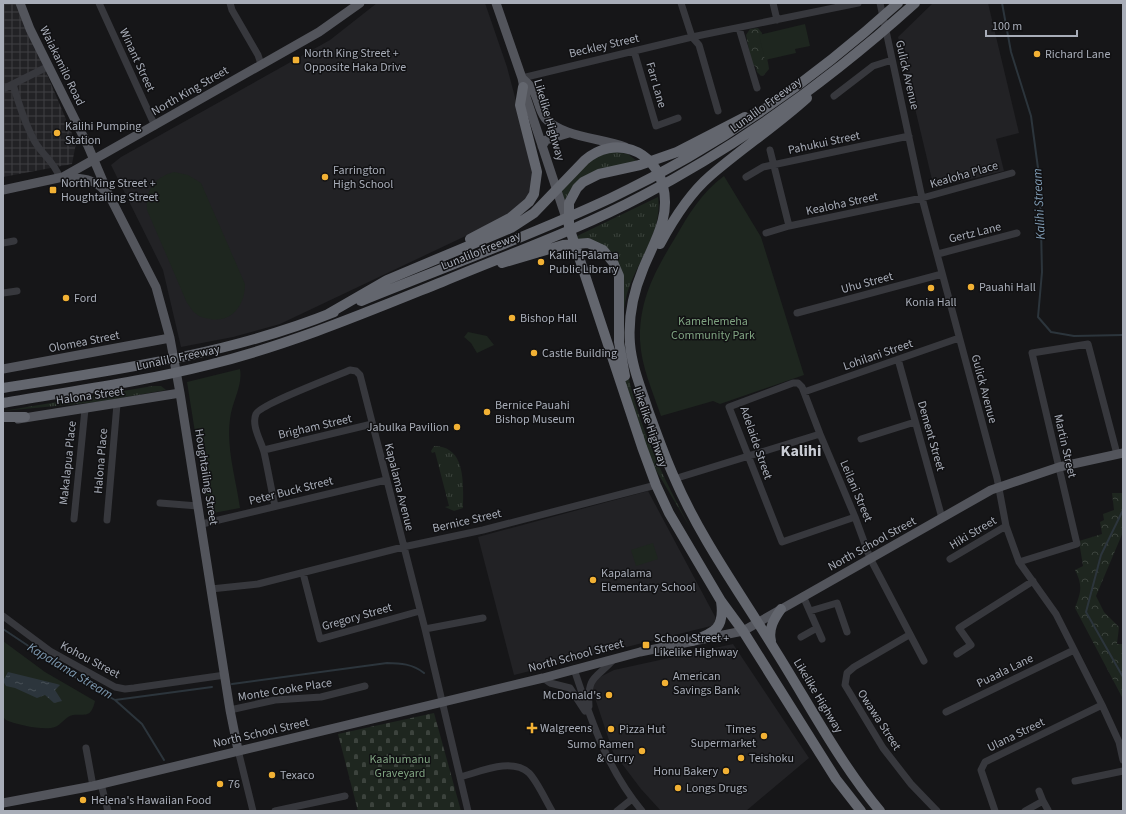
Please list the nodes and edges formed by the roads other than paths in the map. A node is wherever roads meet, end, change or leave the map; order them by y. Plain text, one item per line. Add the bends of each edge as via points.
1 (20, 3) edge
2 (99, 3) edge
3 (230, 3) edge
4 (360, 3) edge
5 (496, 3) edge
6 (682, 3) edge
7 (773, 3) edge
8 (858, 3) edge
9 (880, 3) edge
10 (898, 3) edge
11 (915, 3) edge
12 (777, 20) junction
13 (739, 28) junction
14 (692, 37) junction
15 (864, 48) junction
16 (634, 51) junction
17 (892, 60) junction
18 (261, 64) junction
19 (49, 66) junction
20 (523, 82) junction
21 (13, 84) junction
22 (757, 88) dead end
23 (3, 89) edge
24 (834, 96) dead end
25 (767, 107) junction
26 (718, 111) dead end
27 (678, 118) dead end
28 (155, 126) junction
29 (570, 133) junction
30 (910, 136) junction
31 (542, 146) junction
32 (626, 147) junction
33 (770, 150) dead end
34 (94, 160) junction
35 (775, 165) junction
36 (1012, 173) dead end
37 (61, 177) junction
38 (746, 177) dead end
39 (3, 190) edge
40 (108, 193) junction
41 (922, 198) junction
42 (789, 226) junction
43 (569, 227) junction
44 (766, 233) dead end
45 (1017, 234) dead end
46 (14, 241) dead end
47 (3, 243) edge
48 (938, 254) junction
49 (419, 266) junction
50 (466, 271) junction
51 (942, 274) junction
52 (17, 291) dead end
53 (3, 294) edge
54 (797, 313) dead end
55 (328, 314) junction
56 (631, 314) junction
57 (170, 338) junction
58 (959, 338) junction
59 (898, 359) junction
60 (3, 369) edge
61 (3, 388) edge
62 (804, 392) junction
63 (180, 393) junction
64 (3, 403) edge
65 (118, 404) junction
66 (85, 409) junction
67 (3, 417) edge
68 (25, 418) junction
69 (3, 421) edge
70 (915, 422) junction
71 (372, 424) junction
72 (820, 434) junction
73 (861, 439) dead end
74 (642, 447) junction
75 (264, 450) junction
76 (1120, 454) edge
77 (747, 457) junction
78 (1059, 467) junction
79 (674, 479) junction
80 (386, 480) junction
81 (656, 485) junction
82 (999, 486) junction
83 (160, 504) dead end
84 (198, 506) junction
85 (275, 506) junction
86 (855, 517) junction
87 (942, 518) junction
88 (74, 519) dead end
89 (107, 520) dead end
90 (202, 524) junction
91 (1006, 526) junction
92 (403, 547) junction
93 (870, 558) junction
94 (950, 559) dead end
95 (1019, 562) junction
96 (303, 573) junction
97 (1033, 581) junction
98 (211, 590) junction
99 (803, 596) junction
100 (721, 601) junction
101 (781, 609) junction
102 (420, 611) junction
103 (810, 611) junction
104 (3, 616) edge
105 (483, 618) dead end
106 (758, 623) junction
107 (818, 628) junction
108 (424, 629) junction
109 (743, 631) junction
110 (847, 632) dead end
111 (909, 635) junction
112 (802, 637) dead end
113 (822, 639) dead end
114 (692, 641) junction
115 (771, 643) junction
116 (1074, 650) junction
117 (957, 654) dead end
118 (614, 658) junction
119 (924, 661) dead end
120 (574, 670) junction
121 (225, 675) junction
122 (543, 678) junction
123 (366, 686) dead end
124 (441, 702) junction
125 (1102, 705) junction
126 (230, 710) junction
127 (946, 712) dead end
128 (590, 718) junction
129 (86, 748) dead end
130 (238, 750) junction
131 (1123, 760) edge
132 (1123, 771) edge
133 (460, 777) junction
134 (836, 779) junction
135 (1075, 781) dead end
136 (97, 785) junction
137 (1039, 791) dead end
138 (345, 796) dead end
139 (632, 799) junction
140 (1044, 801) junction
141 (3, 803) edge
142 (1048, 810) dead end
143 (108, 811) edge
144 (253, 811) edge
145 (274, 811) edge
146 (468, 811) edge
147 (552, 811) edge
148 (617, 811) edge
149 (642, 811) edge
150 (854, 811) edge
151 (861, 811) edge
152 (880, 811) edge
153 (938, 811) edge
154 (995, 811) edge
155 (1025, 811) edge

1 - 19 main road, Waiakamilo Road
2 - 28 street, Winant Street
3 - 18 street
4 - 18 main road, North King Street via 319,32
5 - 20 main road
6 - 14 street
7 - 12 street
8 - 12 street, Beckley Street
9 - 17 street, Gulick Avenue
10 - 25 highway, Lunalilo Freeway via 840,53
11 - 15 highway, Lunalilo Freeway
12 - 13 street, Beckley Street
13 - 14 street, Beckley Street
13 - 22 street
14 - 16 street, Beckley Street
14 - 26 street via 699,45
15 - 50 highway, Lunalilo Freeway via 748,134 711,158 641,197 580,226
15 - 56 highway via 778,124 709,176 674,220 654,255 640,285
16 - 20 street, Beckley Street
16 - 27 street, Farr Lane via 656,126
17 - 24 street via 873,66
17 - 30 street, Gulick Avenue
18 - 28 main road, North King Street
19 - 21 street
19 - 34 main road, Waiakamilo Road
20 - 29 main road, Likelike Highway via 532,88 545,117 553,125
20 - 31 main road, Likelike Highway
20 - 49 highway via 520,105 537,172 532,198 510,218
21 - 23 street
21 - 37 street via 24,119 36,144 56,166
25 - 43 highway via 677,152 640,165 590,177 572,195 569,203
25 - 55 highway, Lunalilo Freeway via 701,150 613,197
28 - 34 main road, North King Street
29 - 31 main road via 546,140
29 - 32 main road, Likelike Highway
30 - 35 street, Pahukui Street
30 - 41 street, Gulick Avenue
31 - 43 main road, Likelike Highway
32 - 49 highway via 603,149 590,156 534,213 519,224
32 - 56 highway, Likelike Highway via 645,158 655,169 662,181 665,207 661,227 638,281
33 - 35 street
34 - 37 main road, North King Street
34 - 40 main road, Houghtailing Street
35 - 38 street, Pahukui Street via 763,167
35 - 42 street
36 - 41 street, Kealoha Place
37 - 39 main road, North King Street
37 - 40 main road via 88,179
40 - 57 main road, Houghtailing Street via 156,287
41 - 42 street, Kealoha Street
41 - 48 street, Gulick Avenue
42 - 44 street, Kealoha Street
43 - 74 highway, Likelike Highway
45 - 48 street, Gertz Lane
46 - 47 street
48 - 51 street, Gulick Avenue
49 - 55 highway via 387,280
50 - 64 highway, Lunalilo Freeway via 278,346 151,378
50 - 74 highway via 528,257 551,247 571,244 588,243 609,255 618,276 621,360
51 - 54 street, Uhu Street
51 - 58 street, Gulick Avenue
52 - 53 street
55 - 61 highway, Lunalilo Freeway via 286,329 202,352 148,364
56 - 79 highway, Likelike Highway via 630,344 635,369
57 - 60 main road, Olomea Street
57 - 63 main road, Houghtailing Street
58 - 59 street, Lohilani Street
58 - 82 street, Gulick Avenue
59 - 62 street, Lohilani Street
59 - 70 street, Dement Street
62 - 72 street, Leilani Street
62 - 77 street, Adelaide Street via 800,385 793,383 729,407
63 - 65 main road, Halona Street
63 - 84 main road, Houghtailing Street
65 - 66 main road, Halona Street
65 - 89 street, Halona Place
66 - 68 main road, Halona Street
66 - 88 street, Makalapua Place
67 - 68 highway
68 - 69 main road, Halona Street
70 - 73 street
70 - 87 street, Dement Street
71 - 75 street, Brigham Street
71 - 75 street, Kapalama Avenue via 360,375 351,369 258,410 255,420
71 - 80 street, Kapalama Avenue
72 - 77 street
72 - 86 street, Leilani Street
74 - 81 highway, Likelike Highway
75 - 85 street, Kapalama Avenue
76 - 78 main road, North School Street
76 - 78 street, Martin Street via 1088,344 1032,353
77 - 79 street
77 - 86 street, Adelaide Street via 782,542
78 - 82 main road, North School Street
78 - 95 street, Martin Street via 1077,544
79 - 106 highway, Likelike Highway via 706,538
80 - 85 street, Peter Buck Street
80 - 92 street, Kapalama Avenue
81 - 92 street, Bernice Street via 483,530
81 - 100 highway, Likelike Highway via 669,513
82 - 87 main road, North School Street
82 - 91 street, Gulick Avenue
83 - 84 street
84 - 90 main road, Houghtailing Street
85 - 90 street, Peter Buck Street
86 - 93 street, Leilani Street
87 - 93 main road, North School Street
90 - 98 main road, Houghtailing Street
91 - 94 street, Hiki Street
91 - 95 street, Gulick Avenue
92 - 96 street, Bernice Street
92 - 102 street, Kapalama Avenue
93 - 99 main road, North School Street
93 - 111 street, Leilani Street
95 - 97 street, Gulick Avenue
96 - 98 street, Bernice Street via 258,584
96 - 102 street, Gregory Street via 320,639
97 - 116 street, Gulick Avenue via 1056,614
97 - 117 street via 959,628 970,645
98 - 121 main road, Houghtailing Street
99 - 101 main road, North School Street
99 - 103 street
100 - 109 highway, Likelike Highway
100 - 114 highway via 721,621 716,630
101 - 106 main road, North School Street
101 - 115 highway via 771,627
102 - 108 street, Kapalama Avenue
103 - 107 street
103 - 110 street via 837,603
104 - 121 street, Kohou Street via 50,651 115,687 125,689
105 - 108 street
106 - 109 main road, North School Street
106 - 115 highway, Likelike Highway
107 - 112 street
107 - 113 street
108 - 124 street, Kapalama Avenue
109 - 114 main road, North School Street
109 - 134 highway, Likelike Highway
111 - 119 street, Leilani Street
111 - 153 street, Owawa Street via 854,667 847,673 845,685 883,748 911,784
114 - 118 main road, North School Street
115 - 152 highway, Likelike Highway via 833,744
116 - 125 street, Gulick Avenue
116 - 127 street, Puaala Lane
118 - 120 main road, North School Street
118 - 128 street via 591,680 588,697
120 - 122 main road, North School Street
120 - 128 street
121 - 126 main road, Houghtailing Street
122 - 124 main road, North School Street
122 - 128 street via 570,688
123 - 126 street, Monte Cooke Place via 322,697 275,700
124 - 130 main road, North School Street
124 - 133 street, Kapalama Avenue
125 - 131 street, Gulick Avenue via 1119,742
125 - 154 street, Ulana Street via 985,762 981,770
126 - 130 main road, Houghtailing Street
128 - 139 street via 606,756
129 - 136 street
130 - 136 main road, North School Street
130 - 144 street, Houghtailing Street
132 - 135 street
133 - 146 street, Kapalama Avenue
133 - 147 street via 508,765 521,767 530,774
134 - 150 highway via 841,792
134 - 151 highway, Likelike Highway
136 - 141 main road, North School Street
136 - 143 street
137 - 140 street
138 - 145 street
139 - 148 street
139 - 149 street
140 - 142 street
140 - 155 street

